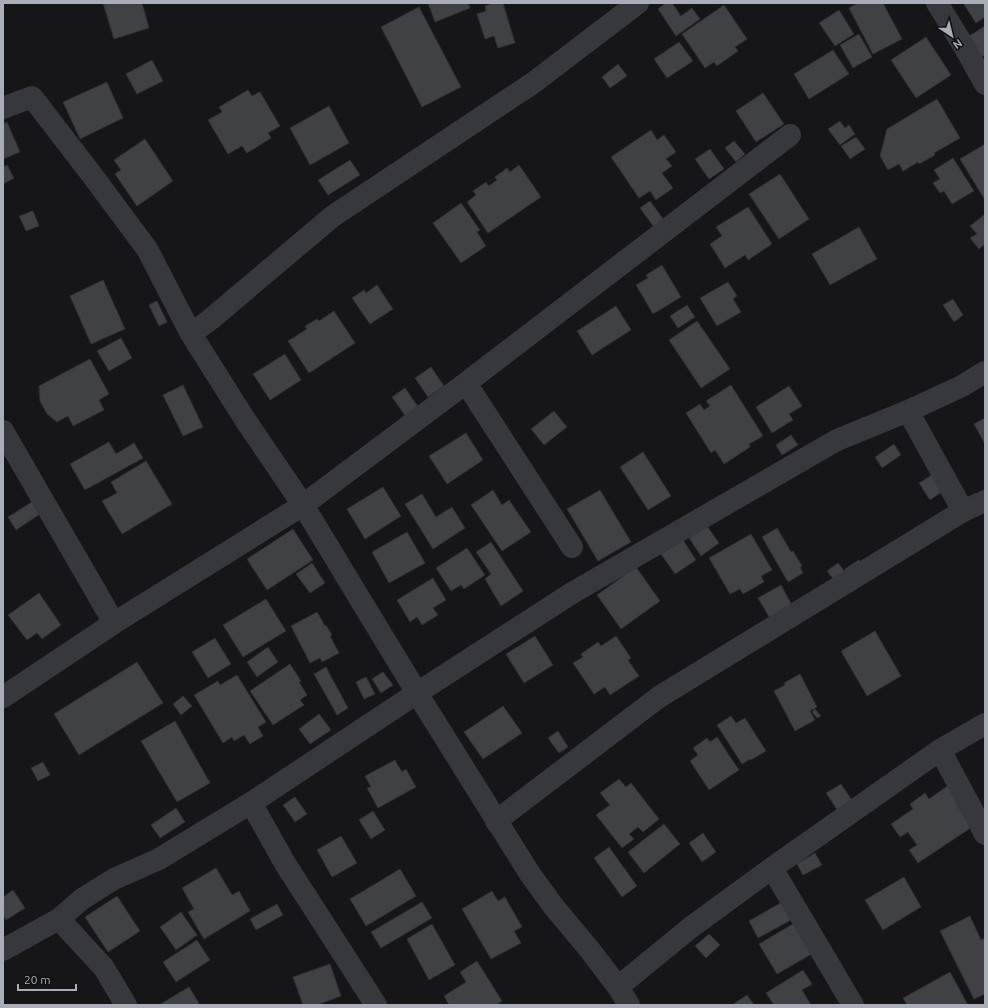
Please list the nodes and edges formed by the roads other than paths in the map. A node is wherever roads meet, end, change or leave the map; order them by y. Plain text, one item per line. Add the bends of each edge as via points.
1 (638, 3) edge
2 (937, 3) edge
3 (985, 84) edge
4 (3, 108) edge
5 (790, 135) dead end
6 (191, 334) junction
7 (985, 372) edge
8 (466, 383) junction
9 (908, 411) junction
10 (3, 431) edge
11 (985, 501) edge
12 (303, 505) junction
13 (963, 511) junction
14 (572, 546) dead end
15 (114, 623) junction
16 (416, 693) junction
17 (3, 697) edge
18 (985, 724) edge
19 (940, 750) junction
20 (251, 803) junction
21 (496, 821) junction
22 (985, 834) edge
23 (772, 868) junction
24 (59, 919) junction
25 (3, 950) edge
26 (624, 996) edge
27 (126, 1005) edge
28 (376, 1005) edge
29 (853, 1005) edge

1 - 6 street via 533,83 333,216
2 - 3 street
4 - 6 street via 32,97 147,249
5 - 8 street
6 - 12 street
7 - 9 street via 962,386
8 - 12 street
8 - 14 street
9 - 13 street
9 - 16 street via 836,440 572,593
10 - 15 street
11 - 13 street
12 - 15 street
12 - 16 street
13 - 21 street via 659,697
15 - 17 street
16 - 20 street
16 - 21 street
18 - 19 street
19 - 22 street
19 - 23 street
20 - 24 street via 159,859 114,879 82,899
20 - 28 street via 286,865
21 - 26 street via 534,880
23 - 26 street via 690,928
23 - 29 street
24 - 25 street
24 - 27 street via 104,968

